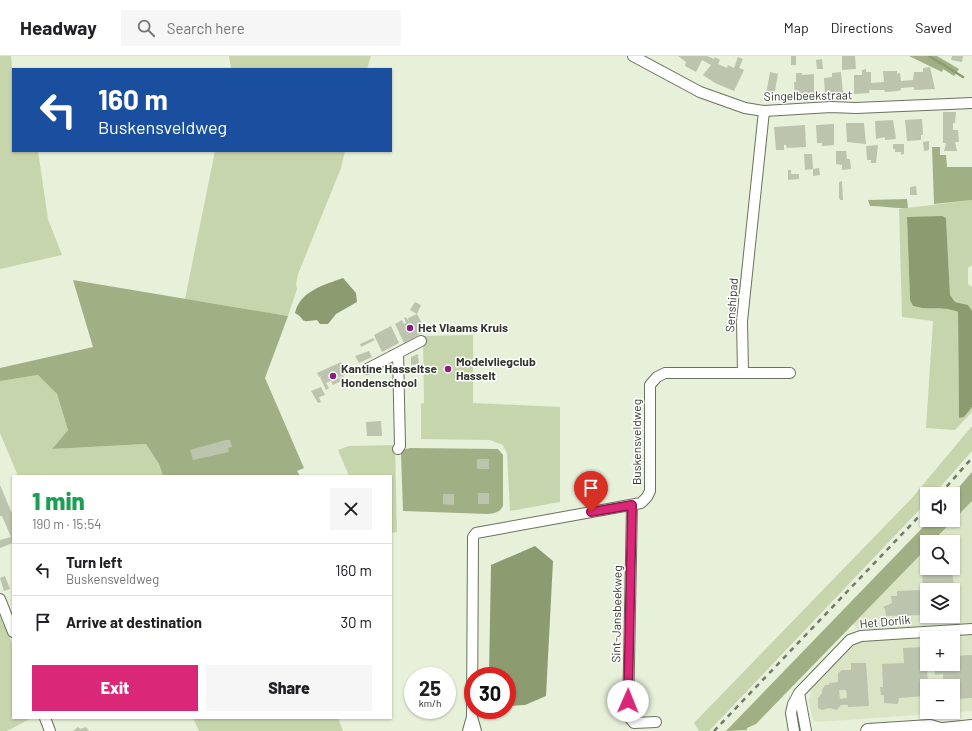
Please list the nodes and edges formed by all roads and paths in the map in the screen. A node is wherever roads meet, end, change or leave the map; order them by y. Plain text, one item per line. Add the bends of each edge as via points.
1 (633, 56) edge
2 (972, 103) edge
3 (764, 111) junction
4 (422, 341) dead end
5 (398, 353) junction
6 (367, 369) dead end
7 (743, 372) junction
8 (790, 373) dead end
9 (399, 447) dead end
10 (632, 505) junction
11 (0, 599) edge
12 (12, 629) edge
13 (972, 629) edge
14 (472, 667) edge
15 (799, 693) junction
16 (45, 719) edge
17 (471, 719) edge
18 (473, 719) edge
19 (656, 722) dead end
20 (972, 728) edge
21 (937, 730) edge
22 (50, 731) edge
23 (468, 731) edge
24 (476, 731) edge
25 (794, 731) edge
26 (806, 731) edge
27 (868, 731) edge

1 - 3 street, Singelbeekstraat via 700,92 745,108
2 - 3 street, Singelbeekstraat
3 - 7 street, Senshipad via 742,321
4 - 5 street
5 - 6 street
5 - 9 street
7 - 8 street, Buskensveldweg
7 - 10 street, Buskensveldweg via 665,373 650,385 650,491 641,503
10 - 14 street, Buskensveldweg via 476,533 473,537
10 - 19 street, Sint-Jansbeekweg via 628,716 634,723
11 - 12 street
13 - 15 street, Het Dorlik via 861,636 850,640
15 - 25 street, Het Dorlik via 791,713
15 - 26 street
16 - 22 street
17 - 23 street, Buskensveldweg
18 - 24 street, Buskensveldweg
20 - 21 main road
21 - 27 main road via 930,727

